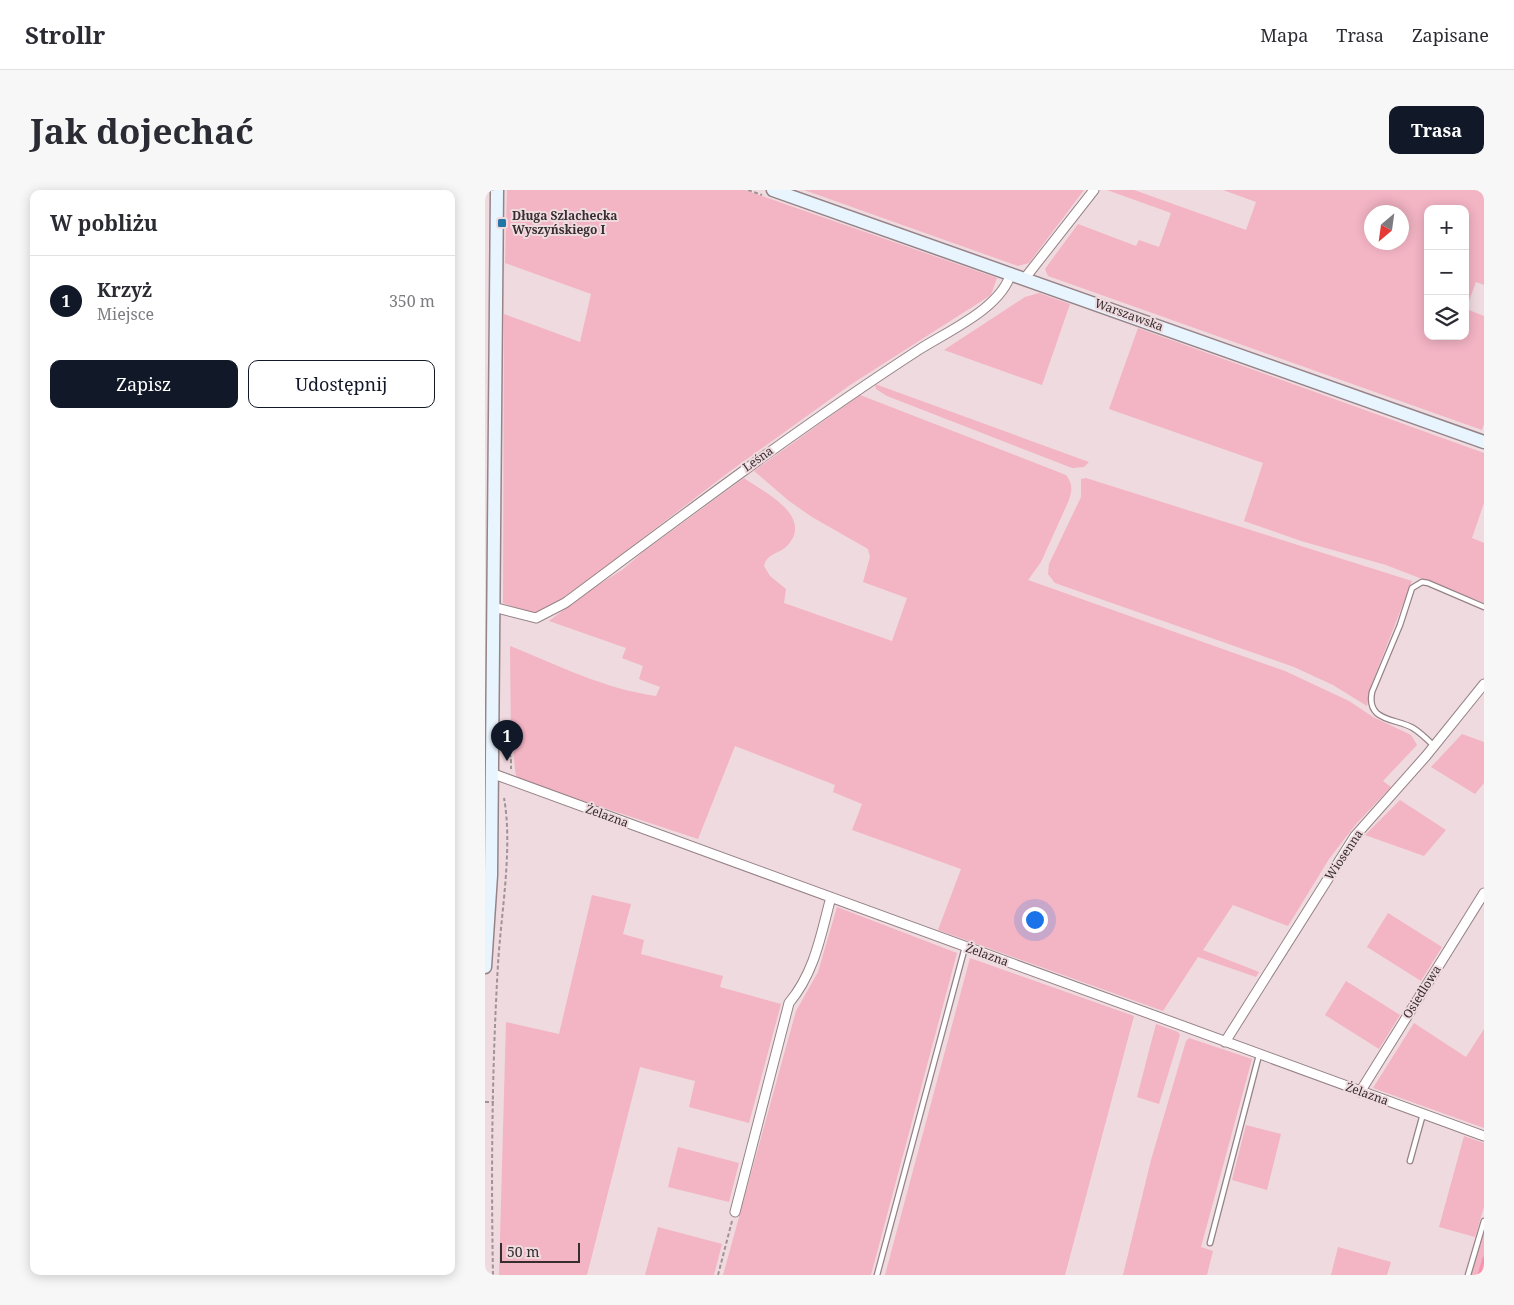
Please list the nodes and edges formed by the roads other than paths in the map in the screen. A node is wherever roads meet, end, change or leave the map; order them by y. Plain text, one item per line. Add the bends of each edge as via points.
1 (497, 190) edge
2 (773, 190) edge
3 (1094, 190) edge
4 (1011, 272) junction
5 (1025, 278) junction
6 (1484, 442) edge
7 (1484, 607) edge
8 (490, 614) edge
9 (488, 655) edge
10 (1484, 684) edge
11 (487, 690) edge
12 (1434, 746) junction
13 (491, 773) junction
14 (1484, 893) edge
15 (831, 897) junction
16 (965, 947) junction
17 (485, 967) edge
18 (1225, 1042) junction
19 (1259, 1055) junction
20 (1360, 1092) junction
21 (1423, 1114) junction
22 (1484, 1136) edge
23 (1410, 1161) dead end
24 (735, 1212) road end
25 (1484, 1221) edge
26 (1210, 1243) dead end
27 (877, 1275) edge
28 (1468, 1275) edge

1 - 8 street
2 - 4 street, Warszawska
3 - 5 street
4 - 5 street, Warszawska
4 - 8 street, Leśna via 992,303 861,387 565,603 536,618
5 - 6 street, Warszawska
7 - 12 lane via 1428,583 1416,584 1372,692 1370,701 1376,713 1412,727
8 - 9 street
9 - 11 street
10 - 12 street, Wiosenna
11 - 13 street
12 - 18 street, Wiosenna via 1355,836
13 - 15 street, Żelazna
13 - 17 street via 491,874
14 - 20 street, Osiedlowa
15 - 16 street, Żelazna
15 - 24 street via 813,965 805,983 789,1003
16 - 18 street, Żelazna
16 - 27 lane
18 - 19 street, Żelazna
19 - 20 street, Żelazna
19 - 26 lane
20 - 21 street, Żelazna
21 - 22 street, Żelazna
21 - 23 lane
25 - 28 lane

